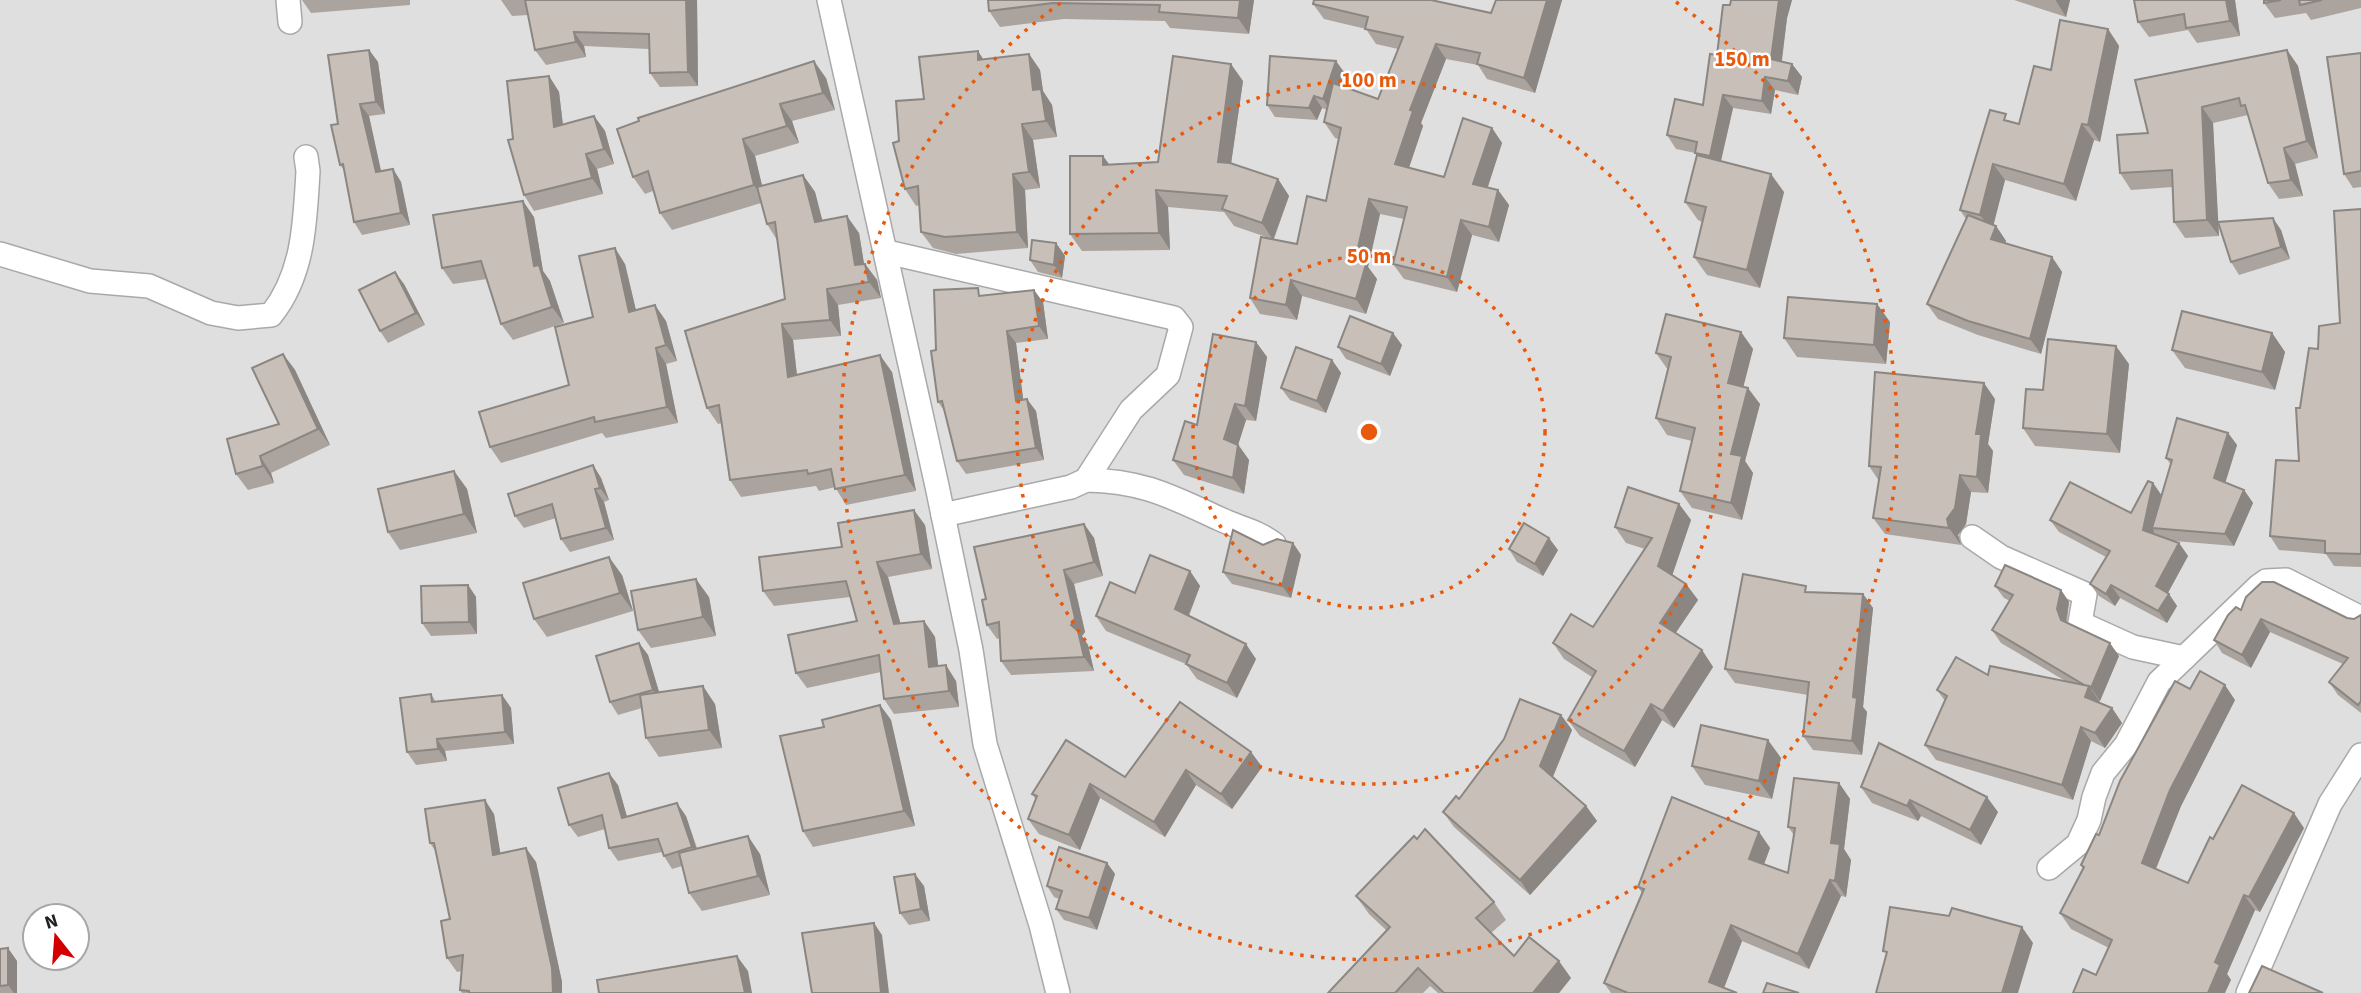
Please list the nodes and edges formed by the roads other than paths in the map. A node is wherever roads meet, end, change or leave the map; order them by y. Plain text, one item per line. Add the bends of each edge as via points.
1 (829, 0) edge
2 (306, 157) dead end
3 (887, 252) junction
4 (0, 254) edge
5 (1086, 480) junction
6 (943, 515) junction
7 (1972, 537) dead end
8 (1274, 544) edge
9 (2361, 618) edge
10 (2184, 657) junction
11 (2361, 755) edge
12 (2049, 868) dead end
13 (1058, 993) edge
14 (2248, 993) edge

1 - 3 street
2 - 4 street via 309,171 299,261 286,296 271,315 238,318 211,313 149,286 90,281
3 - 5 street via 1174,318 1181,335 1168,375 1131,410
3 - 6 street
5 - 6 street
5 - 8 street via 1136,484 1179,498
6 - 13 street via 985,744
7 - 10 street via 2001,557 2085,594 2080,623 2133,647
9 - 10 street via 2286,580 2266,581
10 - 12 street via 2160,682 2126,745 2103,773 2078,844
11 - 14 street via 2330,804

